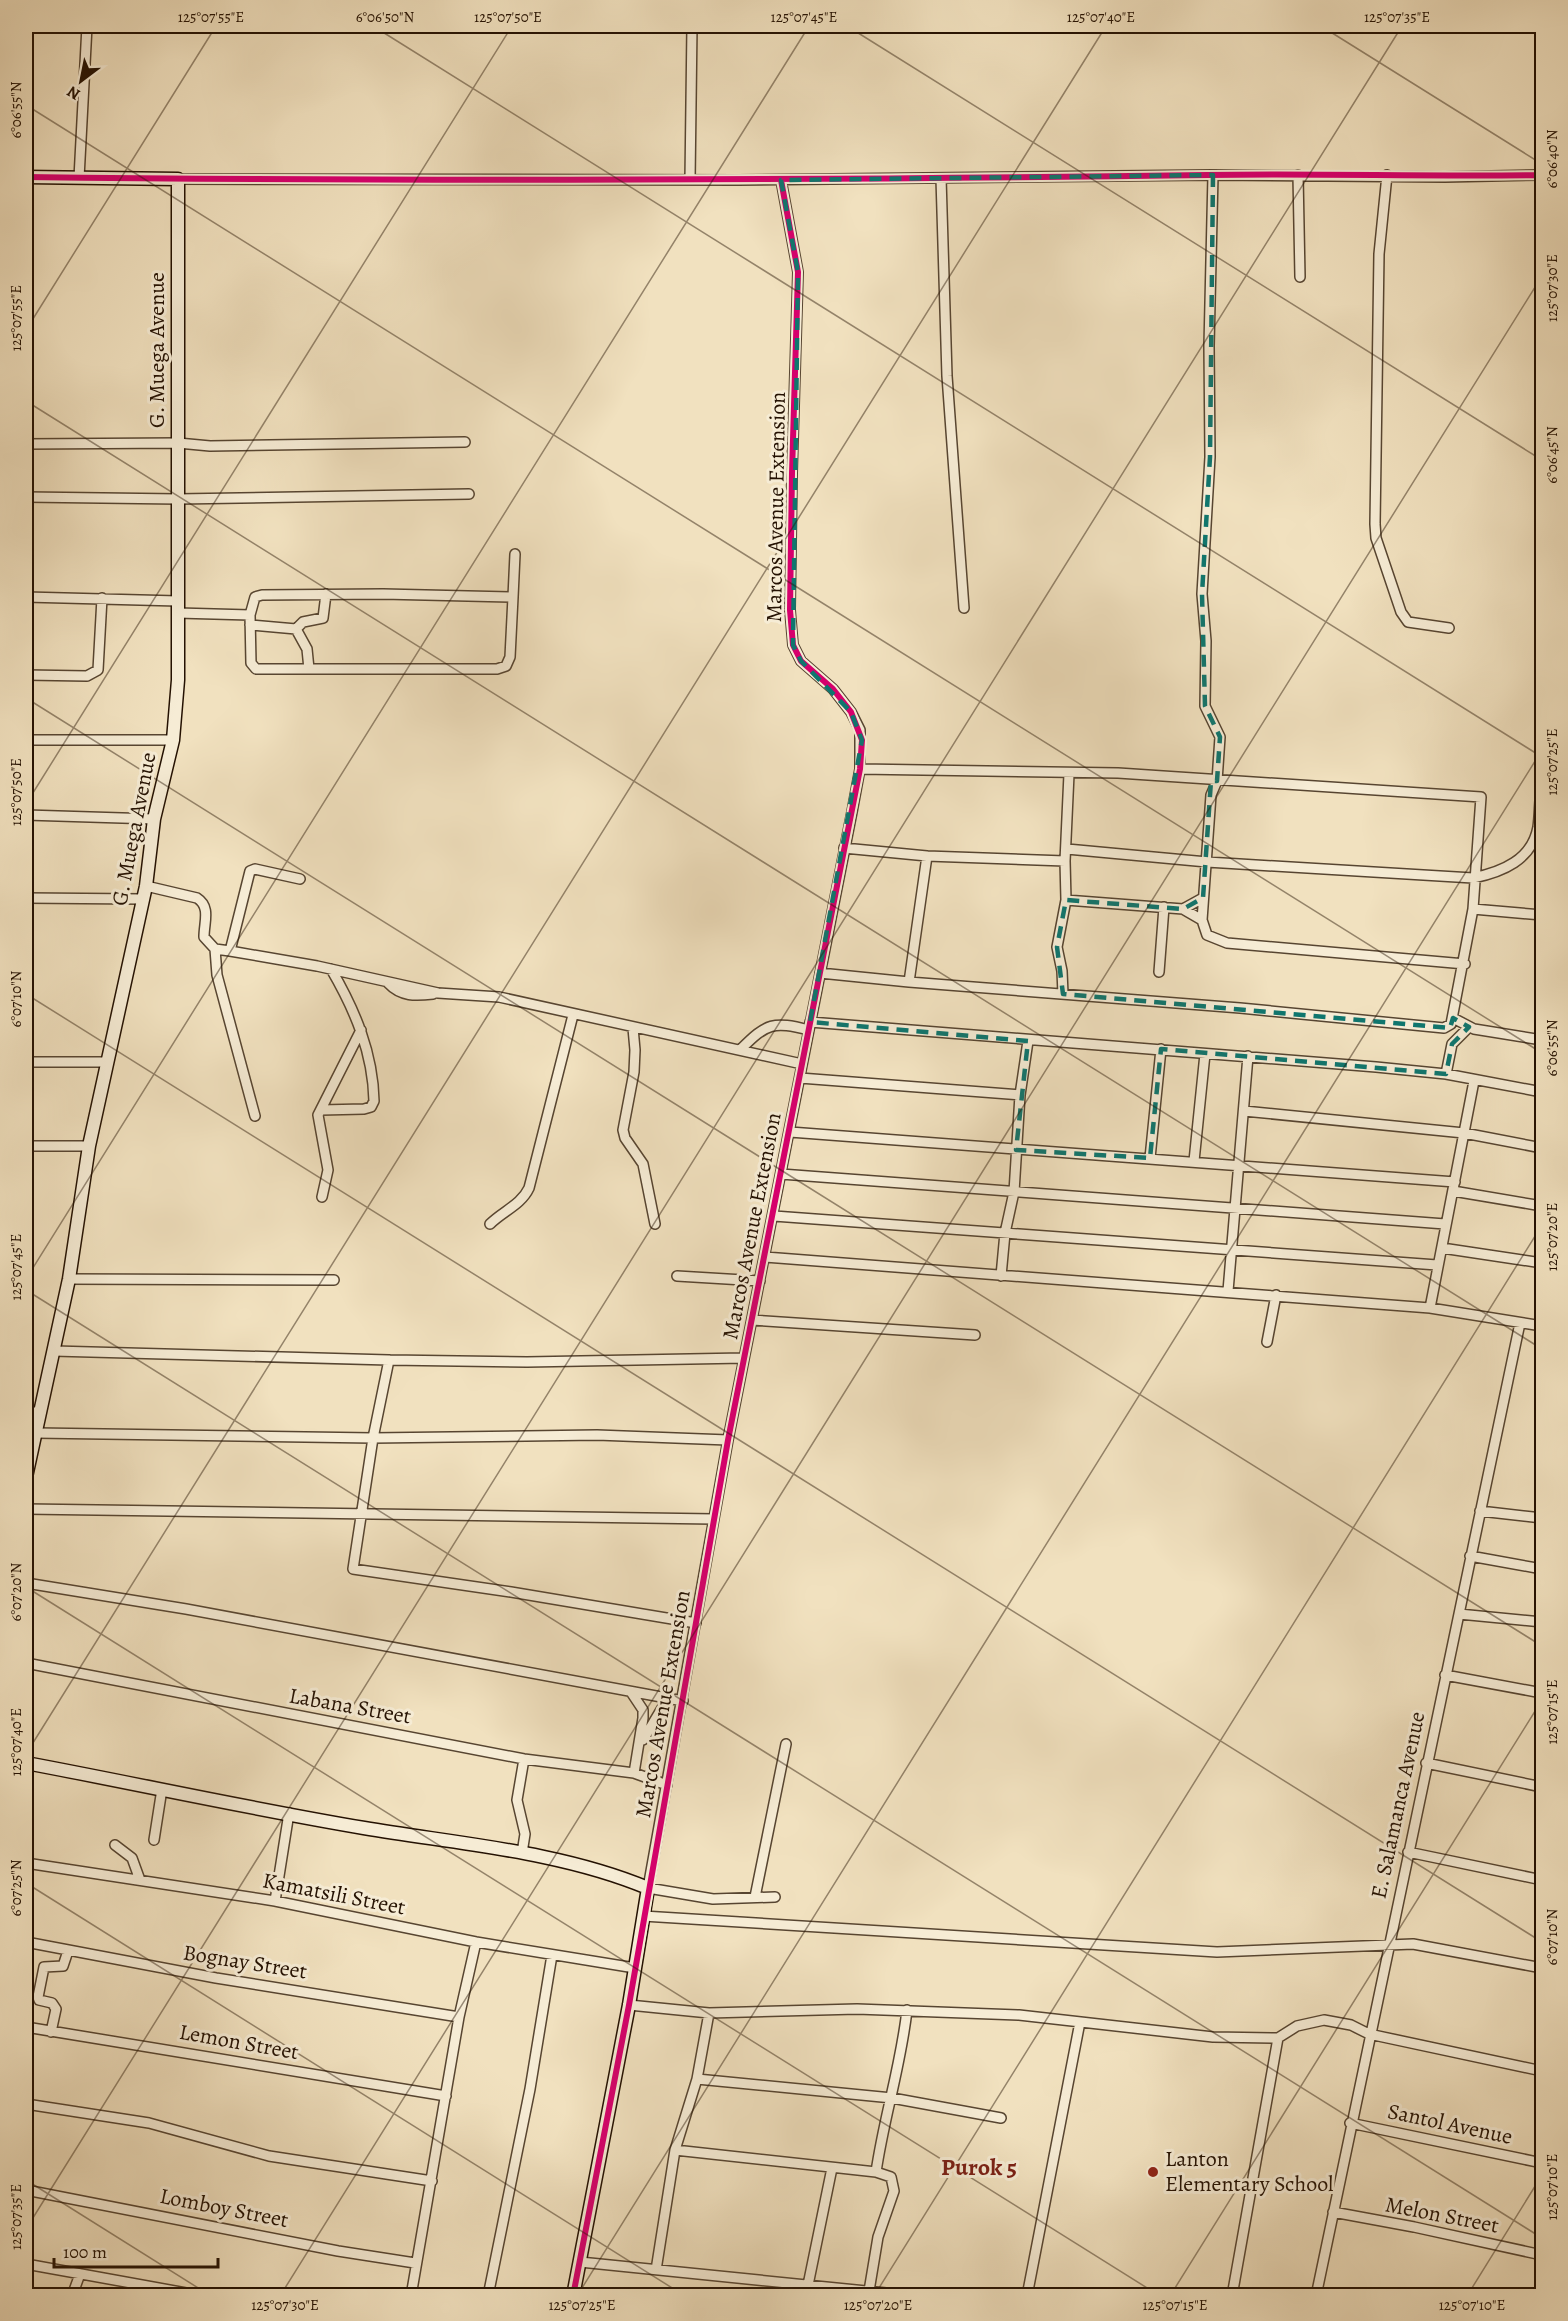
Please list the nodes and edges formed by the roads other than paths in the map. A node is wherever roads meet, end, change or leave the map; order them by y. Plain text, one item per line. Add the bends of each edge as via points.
1 (87, 26) edge
2 (692, 26) edge
3 (1213, 175) junction
4 (1298, 175) junction
5 (1387, 175) junction
6 (1542, 175) edge
7 (26, 177) edge
8 (79, 178) junction
9 (941, 178) junction
10 (178, 179) junction
11 (690, 180) junction
12 (781, 180) junction
13 (1300, 277) dead end
14 (465, 442) dead end
15 (178, 443) junction
16 (26, 444) edge
17 (469, 495) dead end
18 (26, 497) edge
19 (178, 499) junction
20 (515, 554) dead end
21 (326, 594) junction
22 (26, 597) edge
23 (513, 597) junction
24 (102, 598) junction
25 (178, 607) junction
26 (964, 608) dead end
27 (250, 615) junction
28 (250, 625) junction
29 (296, 628) junction
30 (1449, 628) dead end
31 (309, 669) junction
32 (26, 675) edge
33 (26, 740) edge
34 (172, 740) junction
35 (860, 769) junction
36 (1069, 774) junction
37 (1201, 780) junction
38 (1217, 781) junction
39 (1542, 785) edge
40 (1210, 795) junction
41 (26, 815) edge
42 (154, 819) junction
43 (844, 848) junction
44 (1066, 849) junction
45 (927, 856) junction
46 (1065, 861) junction
47 (1207, 862) junction
48 (1473, 878) junction
49 (300, 879) dead end
50 (146, 886) junction
51 (26, 898) edge
52 (1203, 898) junction
53 (141, 899) junction
54 (1066, 900) junction
55 (1164, 907) junction
56 (1183, 909) junction
57 (1473, 909) junction
58 (1542, 915) edge
59 (1202, 920) junction
60 (215, 949) junction
61 (230, 951) junction
62 (1465, 964) junction
63 (331, 969) junction
64 (1159, 972) dead end
65 (819, 973) junction
66 (909, 982) junction
67 (1063, 994) junction
68 (573, 1015) junction
69 (1453, 1018) junction
70 (810, 1026) junction
71 (1469, 1027) junction
72 (633, 1028) junction
73 (360, 1030) junction
74 (1542, 1040) edge
75 (1028, 1041) junction
76 (741, 1049) junction
77 (1161, 1049) junction
78 (1205, 1054) junction
79 (1248, 1056) junction
80 (26, 1062) edge
81 (108, 1062) junction
82 (802, 1064) junction
83 (1446, 1074) junction
84 (800, 1078) junction
85 (1474, 1081) junction
86 (1542, 1092) edge
87 (1020, 1095) junction
88 (321, 1110) junction
89 (1244, 1111) junction
90 (255, 1116) dead end
91 (789, 1132) junction
92 (1464, 1133) junction
93 (26, 1146) edge
94 (89, 1146) junction
95 (1542, 1148) edge
96 (1016, 1150) junction
97 (1150, 1158) junction
98 (1194, 1161) junction
99 (1240, 1166) junction
100 (781, 1174) junction
101 (1454, 1187) junction
102 (1014, 1192) junction
103 (322, 1197) dead end
104 (1542, 1206) edge
105 (1236, 1208) junction
106 (774, 1216) junction
107 (490, 1224) dead end
108 (655, 1224) dead end
109 (1445, 1224) junction
110 (1005, 1233) junction
111 (1442, 1248) junction
112 (1233, 1250) junction
113 (765, 1257) junction
114 (1542, 1263) edge
115 (1437, 1265) junction
116 (677, 1276) dead end
117 (1001, 1276) junction
118 (69, 1279) junction
119 (334, 1280) dead end
120 (760, 1281) junction
121 (1228, 1291) junction
122 (1276, 1295) junction
123 (1430, 1308) junction
124 (752, 1320) junction
125 (1520, 1323) junction
126 (1542, 1326) edge
127 (975, 1335) dead end
128 (1267, 1342) dead end
129 (54, 1351) junction
130 (744, 1358) junction
131 (389, 1360) junction
132 (26, 1412) edge
133 (39, 1412) junction
134 (36, 1433) junction
135 (374, 1438) junction
136 (728, 1440) junction
137 (26, 1477) edge
138 (26, 1509) edge
139 (1480, 1511) junction
140 (363, 1514) junction
141 (1542, 1518) edge
142 (714, 1519) junction
143 (1470, 1556) junction
144 (1542, 1569) edge
145 (26, 1583) edge
146 (1459, 1614) junction
147 (1542, 1622) edge
148 (696, 1623) junction
149 (26, 1663) edge
150 (1445, 1675) junction
151 (632, 1692) junction
152 (1542, 1693) edge
153 (668, 1698) junction
154 (683, 1701) junction
155 (642, 1742) junction
156 (786, 1744) dead end
157 (524, 1759) junction
158 (26, 1763) edge
159 (1426, 1763) junction
160 (634, 1773) junction
161 (667, 1785) junction
162 (1542, 1787) edge
163 (162, 1788) junction
164 (289, 1813) junction
165 (154, 1840) dead end
166 (115, 1845) dead end
167 (1408, 1852) junction
168 (522, 1853) junction
169 (26, 1863) edge
170 (140, 1880) junction
171 (1542, 1880) edge
172 (648, 1888) junction
173 (755, 1897) junction
174 (776, 1897) dead end
175 (274, 1901) junction
176 (643, 1916) junction
177 (26, 1942) edge
178 (476, 1942) junction
179 (1388, 1943) junction
180 (68, 1951) junction
181 (552, 1955) junction
182 (635, 1968) junction
183 (1542, 1968) edge
184 (629, 2005) junction
185 (907, 2010) junction
186 (709, 2013) junction
187 (459, 2017) junction
188 (1080, 2022) junction
189 (26, 2027) edge
190 (51, 2032) junction
191 (1369, 2034) junction
192 (1278, 2038) junction
193 (1542, 2071) edge
194 (697, 2079) junction
195 (446, 2096) junction
196 (892, 2098) junction
197 (26, 2104) edge
198 (1001, 2118) dead end
199 (1350, 2123) junction
200 (675, 2150) junction
201 (1542, 2163) edge
202 (832, 2168) junction
203 (876, 2172) junction
204 (432, 2181) junction
205 (26, 2190) edge
206 (1334, 2212) junction
207 (1542, 2255) edge
208 (580, 2262) junction
209 (415, 2263) junction
210 (26, 2264) edge
211 (656, 2270) junction
212 (80, 2274) junction
213 (808, 2285) junction
214 (869, 2291) junction
215 (72, 2295) edge
216 (203, 2295) edge
217 (411, 2295) edge
218 (488, 2295) edge
219 (573, 2295) edge
220 (902, 2295) edge
221 (916, 2295) edge
222 (1027, 2295) edge
223 (1232, 2295) edge
224 (1316, 2295) edge

1 - 8 street
2 - 11 street
3 - 4 street
3 - 9 street
3 - 38 street via 1210,457 1202,594 1205,706 1220,737
4 - 5 street
4 - 13 street
5 - 6 street
5 - 30 street via 1379,254 1376,538 1408,622
7 - 8 street
8 - 10 street
9 - 12 street
9 - 26 street via 947,376
10 - 11 street
10 - 15 street, G. Muega Avenue
11 - 12 street
12 - 35 street, Marcos Avenue Extension via 798,272 790,610 793,645 801,661 833,689 851,712 862,740
14 - 15 street via 210,446
15 - 16 street
15 - 19 street, G. Muega Avenue
17 - 19 street
18 - 19 street
19 - 25 street, G. Muega Avenue
20 - 23 street
21 - 23 street
21 - 27 street via 258,596
21 - 29 street via 323,618 303,622
22 - 24 street
23 - 31 street via 510,657 506,666
24 - 25 street
24 - 32 street via 98,670 87,676
25 - 27 street
25 - 34 street, G. Muega Avenue via 178,680
27 - 28 street
28 - 29 street
28 - 31 street via 253,667
29 - 31 street via 307,650
33 - 34 street
34 - 42 street, G. Muega Avenue
35 - 36 street
35 - 43 street, Marcos Avenue Extension
36 - 37 street via 1118,773
36 - 44 street
37 - 38 street
37 - 40 street
38 - 40 street
38 - 48 street via 1481,797
39 - 48 street via 1538,826 1529,847 1503,871
40 - 47 street
41 - 42 street
42 - 50 street, G. Muega Avenue
43 - 45 street
43 - 65 street, Marcos Avenue Extension
44 - 46 street
44 - 47 street
45 - 46 street
45 - 66 street
46 - 54 street
47 - 48 street
47 - 52 street
48 - 57 street
49 - 61 street via 250,871
50 - 53 street, G. Muega Avenue
50 - 60 street via 203,902 204,937
51 - 53 street
52 - 56 street
52 - 59 street
53 - 81 street, G. Muega Avenue
54 - 55 street
54 - 67 street via 1057,947
55 - 56 street
55 - 64 street
56 - 59 street
57 - 58 street
57 - 62 street
59 - 62 street via 1207,936 1219,942
60 - 61 street
60 - 90 street via 218,975
61 - 63 street
62 - 69 street
63 - 68 street via 438,993 499,997
63 - 73 street
65 - 66 street
65 - 70 street, Marcos Avenue Extension
66 - 67 street
67 - 69 street via 1444,1028 1450,1026
68 - 72 street
68 - 107 street via 530,1188 519,1203
69 - 71 street
70 - 75 street
70 - 76 street via 775,1023 764,1027
70 - 82 street, Marcos Avenue Extension
71 - 74 street
71 - 83 street via 1452,1044
72 - 76 street
72 - 108 street via 634,1072 623,1130 643,1164
73 - 88 street
73 - 88 street via 374,1101 364,1109
75 - 77 street
75 - 87 street
76 - 82 street
77 - 78 street
77 - 97 street
78 - 79 street
78 - 98 street
79 - 83 street
79 - 89 street
80 - 81 street
81 - 94 street, G. Muega Avenue
82 - 84 street, Marcos Avenue Extension
83 - 85 street
84 - 87 street
84 - 91 street, Marcos Avenue Extension
85 - 86 street
85 - 92 street
87 - 96 street
88 - 103 street via 317,1120 328,1170
89 - 92 street
89 - 99 street
91 - 96 street
91 - 100 street, Marcos Avenue Extension
92 - 95 street
92 - 101 street
93 - 94 street
94 - 118 street, G. Muega Avenue
96 - 97 street
96 - 102 street
97 - 98 street
98 - 99 street
99 - 101 street
99 - 105 street
100 - 102 street
100 - 106 street, Marcos Avenue Extension
101 - 104 street
101 - 109 street
102 - 105 street
102 - 110 street
105 - 109 street
105 - 112 street
106 - 110 street
106 - 113 street, Marcos Avenue Extension
109 - 111 street
110 - 112 street
110 - 117 street
111 - 114 street
111 - 115 street
112 - 115 street
112 - 121 street
113 - 117 street
113 - 120 street, Marcos Avenue Extension
115 - 123 street
116 - 120 street
117 - 121 street
118 - 119 street
118 - 129 street, G. Muega Avenue
120 - 124 street, Marcos Avenue Extension
121 - 122 street
122 - 123 street
122 - 128 street
123 - 125 street
124 - 127 street
124 - 130 street, Marcos Avenue Extension
125 - 126 street
125 - 139 street, E. Salamanca Avenue
129 - 131 street
129 - 133 street, G. Muega Avenue
130 - 131 street
130 - 136 street, Marcos Avenue Extension
131 - 135 street
132 - 133 street
133 - 134 street, G. Muega Avenue
134 - 135 street
134 - 137 street, G. Muega Avenue
135 - 136 street via 597,1436
135 - 140 street
136 - 142 street, Marcos Avenue Extension
138 - 140 street
139 - 141 street
139 - 143 street, E. Salamanca Avenue
140 - 142 street
140 - 148 street via 353,1569
142 - 148 street, Marcos Avenue Extension
143 - 144 street
143 - 146 street, E. Salamanca Avenue
145 - 151 street
146 - 147 street
146 - 150 street, E. Salamanca Avenue
148 - 154 street, Marcos Avenue Extension
149 - 157 street, Labana Street
150 - 152 street
150 - 159 street, E. Salamanca Avenue
151 - 153 street
151 - 155 street via 643,1710
153 - 154 street
153 - 155 street
154 - 161 street, Marcos Avenue Extension
155 - 160 street
156 - 173 street
157 - 160 street, Labana Street
157 - 168 street via 517,1800 525,1834
158 - 163 street
159 - 162 street
159 - 167 street, E. Salamanca Avenue
160 - 161 street, Labana Street
161 - 172 street, Marcos Avenue Extension
163 - 164 street
163 - 165 street
164 - 168 street
164 - 175 street
166 - 170 street via 132,1858
167 - 171 street
167 - 179 street, E. Salamanca Avenue
168 - 172 street via 613,1875
169 - 170 street, Kamatsili Street
170 - 175 street, Kamatsili Street
172 - 173 street via 713,1899
172 - 176 street, Marcos Avenue Extension
173 - 174 street
175 - 178 street, Kamatsili Street
176 - 179 street via 1217,1952
176 - 182 street, Marcos Avenue Extension
177 - 180 street, Bognay Street
178 - 181 street, Kamatsili Street
178 - 187 street
179 - 183 street via 1429,1946
179 - 191 street, E. Salamanca Avenue
180 - 187 street, Bognay Street
180 - 190 street via 63,1966 44,1967 38,1997 56,2009
181 - 182 street, Kamatsili Street
181 - 218 street via 530,2090
182 - 184 street, Marcos Avenue Extension
184 - 186 street
184 - 208 street, Marcos Avenue Extension
185 - 186 street
185 - 188 street
185 - 196 street
186 - 194 street
187 - 195 street
188 - 192 street via 1213,2037
188 - 222 street
189 - 190 street, Lemon Street
190 - 195 street, Lemon Street
191 - 192 street via 1351,2025 1323,2020 1297,2026
191 - 193 street
191 - 199 street, E. Salamanca Avenue
192 - 223 street
194 - 196 street
194 - 200 street
195 - 204 street
196 - 198 street
196 - 203 street
197 - 204 street via 149,2123 269,2156
199 - 201 street, Santol Avenue
199 - 206 street, E. Salamanca Avenue
200 - 202 street
200 - 211 street
202 - 203 street
202 - 213 street
203 - 214 street via 891,2177 894,2191 878,2237
204 - 209 street
205 - 209 street, Lomboy Street
206 - 207 street, Melon Street
206 - 224 street, E. Salamanca Avenue
208 - 211 street
208 - 219 street, Marcos Avenue Extension
209 - 217 street
210 - 212 street
211 - 213 street
212 - 215 street
212 - 216 street
213 - 214 street
214 - 220 street
220 - 221 street

